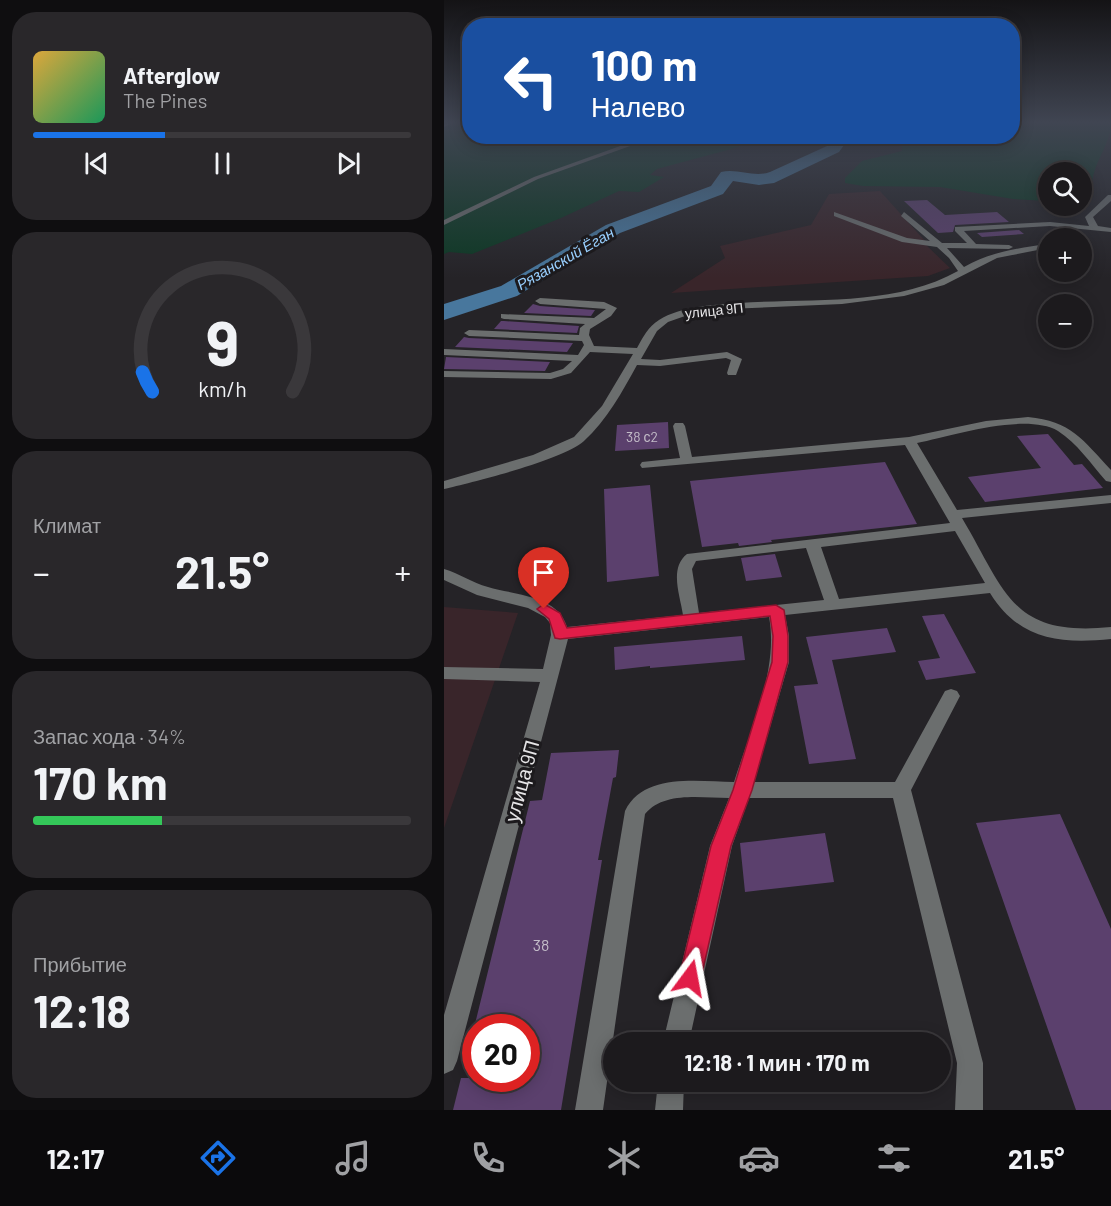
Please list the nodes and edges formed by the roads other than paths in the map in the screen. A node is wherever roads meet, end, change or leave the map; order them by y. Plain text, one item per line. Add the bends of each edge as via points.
1 (548, 174) edge
2 (1111, 197) edge
3 (837, 214) dead end
4 (904, 214) dead end
5 (444, 224) edge
6 (1095, 229) junction
7 (1111, 230) edge
8 (1092, 231) edge
9 (939, 245) junction
10 (1038, 246) edge
11 (975, 247) junction
12 (1038, 248) edge
13 (964, 273) junction
14 (540, 301) dead end
15 (504, 316) dead end
16 (593, 321) junction
17 (470, 333) dead end
18 (585, 348) junction
19 (639, 351) junction
20 (444, 352) edge
21 (633, 362) junction
22 (732, 373) dead end
23 (444, 374) edge
24 (679, 426) dead end
25 (909, 441) junction
26 (687, 462) junction
27 (647, 465) dead end
28 (1111, 478) edge
29 (444, 485) edge
30 (1111, 499) edge
31 (956, 521) junction
32 (812, 543) junction
33 (444, 574) edge
34 (444, 583) edge
35 (995, 587) junction
36 (482, 591) junction
37 (833, 604) junction
38 (776, 610) junction
39 (692, 620) junction
40 (1111, 633) edge
41 (560, 634) junction
42 (444, 673) edge
43 (550, 676) junction
44 (951, 696) dead end
45 (742, 790) junction
46 (901, 790) junction
47 (678, 1032) edge
48 (444, 1061) edge
49 (670, 1092) edge
50 (589, 1110) edge
51 (669, 1110) edge
52 (969, 1110) edge

1 - 5 street
2 - 6 street via 1089,218
3 - 9 street via 896,238
4 - 9 street
6 - 7 street
6 - 8 street
6 - 11 street via 1042,224 958,229
9 - 11 street
9 - 13 street
10 - 11 street
12 - 13 street, улица 9П via 1000,254
13 - 19 street, улица 9П via 933,286 885,296 673,315 657,324
14 - 16 street via 612,308
15 - 16 street
16 - 18 street via 585,328
17 - 18 street
18 - 19 street
18 - 20 street
18 - 23 street via 567,371 551,376
19 - 21 street, улица 9П
21 - 22 street via 660,363 727,355 737,359
21 - 29 street, улица 9П via 607,408 578,440 538,458
24 - 26 street
25 - 26 street
25 - 28 street via 1009,422 1047,422 1073,438
25 - 31 street
26 - 27 street
30 - 31 street
31 - 32 street
31 - 35 street
32 - 37 street
32 - 39 street via 692,557 684,569
33 - 36 street
34 - 36 street
35 - 37 street
35 - 40 street via 1009,609 1028,623 1063,633
36 - 41 street via 544,609 555,616
37 - 38 street
38 - 39 street
38 - 45 street via 780,662
39 - 41 street
41 - 43 street, улица 9П
42 - 43 street
43 - 48 street, улица 9П
44 - 46 street
45 - 46 street
45 - 47 street via 721,846
45 - 50 street via 668,790 645,799 635,812
46 - 52 street via 970,1063
49 - 51 street

